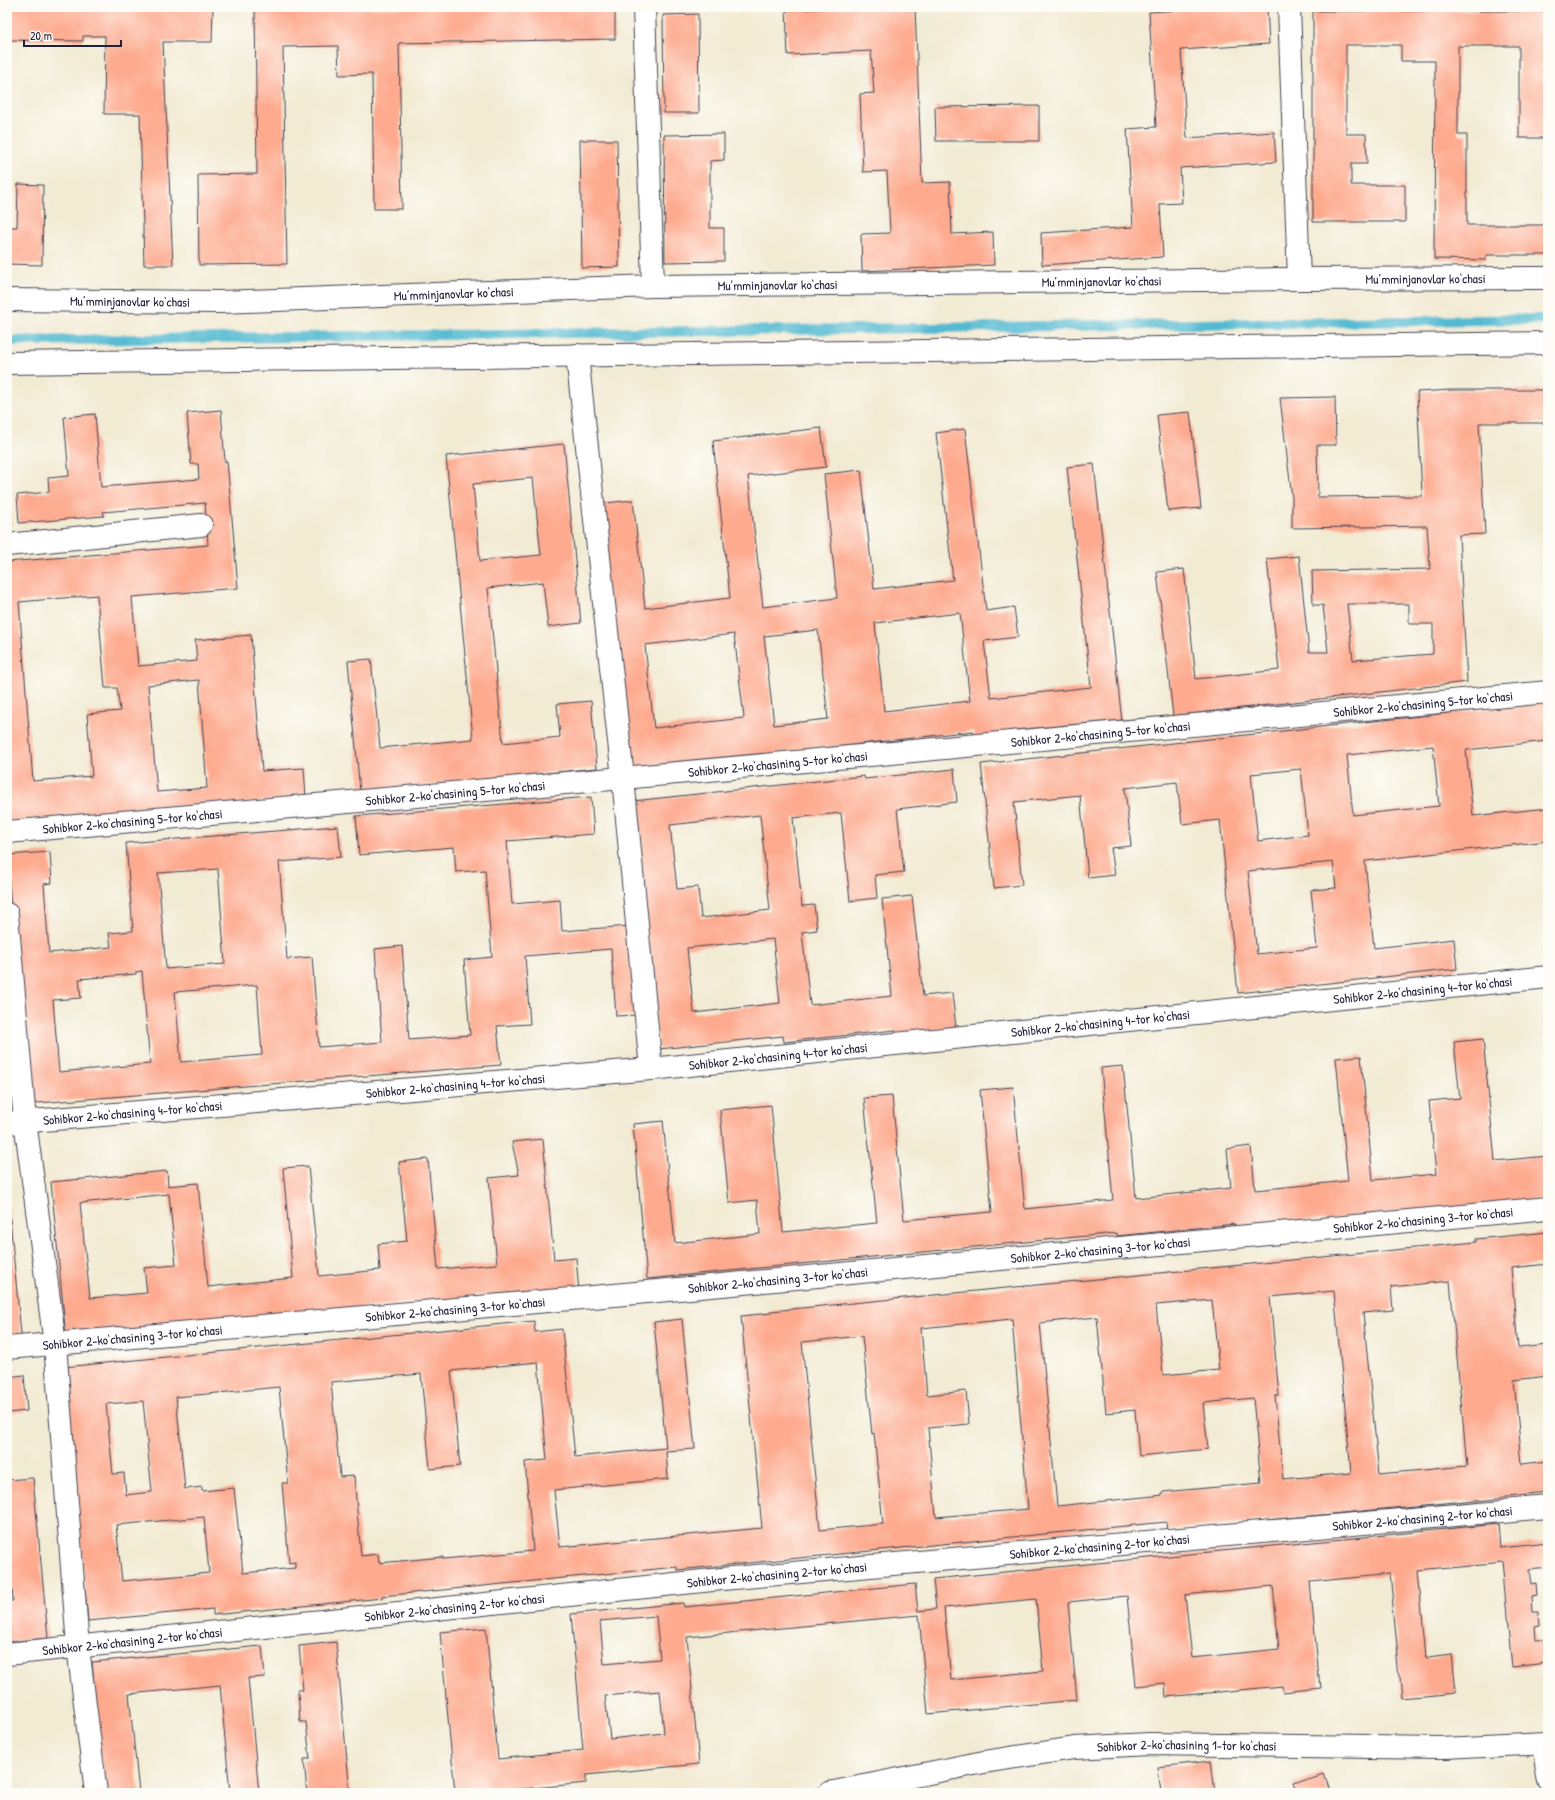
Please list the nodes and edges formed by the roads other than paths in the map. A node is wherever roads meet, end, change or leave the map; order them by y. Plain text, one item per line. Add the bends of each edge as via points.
1 (644, 7) edge
2 (1289, 7) edge
3 (1299, 278) junction
4 (1548, 278) edge
5 (653, 286) junction
6 (7, 300) edge
7 (1548, 343) edge
8 (577, 355) junction
9 (7, 363) edge
10 (201, 525) dead end
11 (7, 545) edge
12 (1548, 692) edge
13 (623, 778) junction
14 (7, 832) edge
15 (7, 914) edge
16 (1548, 977) edge
17 (651, 1069) junction
18 (16, 1122) edge
19 (1548, 1208) edge
20 (54, 1344) junction
21 (7, 1348) edge
22 (1548, 1507) edge
23 (78, 1647) junction
24 (7, 1654) edge
25 (1545, 1744) edge
26 (1548, 1780) edge
27 (1548, 1786) edge
28 (96, 1793) edge
29 (829, 1793) edge
30 (1547, 1793) edge

1 - 5 street
2 - 3 street
3 - 4 street, Mu’mminjanovlar ko‘chasi
3 - 5 street, Mu’mminjanovlar ko‘chasi
5 - 6 street, Mu’mminjanovlar ko‘chasi via 220,302
7 - 8 street
8 - 9 street
8 - 13 street
10 - 11 street
12 - 13 street, Sohibkor 2-ko‘chasining 5-tor ko‘chasi
13 - 14 street, Sohibkor 2-ko‘chasining 5-tor ko‘chasi
13 - 17 street
15 - 18 street
16 - 17 street, Sohibkor 2-ko‘chasining 4-tor ko‘chasi
17 - 18 street, Sohibkor 2-ko‘chasining 4-tor ko‘chasi
18 - 20 street
19 - 20 street, Sohibkor 2-ko‘chasining 3-tor ko‘chasi via 582,1298
20 - 21 street, Sohibkor 2-ko‘chasining 3-tor ko‘chasi
20 - 23 street
22 - 23 street, Sohibkor 2-ko‘chasining 2-tor ko‘chasi via 722,1579
23 - 24 street, Sohibkor 2-ko‘chasining 2-tor ko‘chasi
23 - 28 street
25 - 26 street
25 - 29 street, Sohibkor 2-ko‘chasining 1-tor ko‘chasi via 1443,1748 1149,1744 1074,1748 984,1762
27 - 30 street

